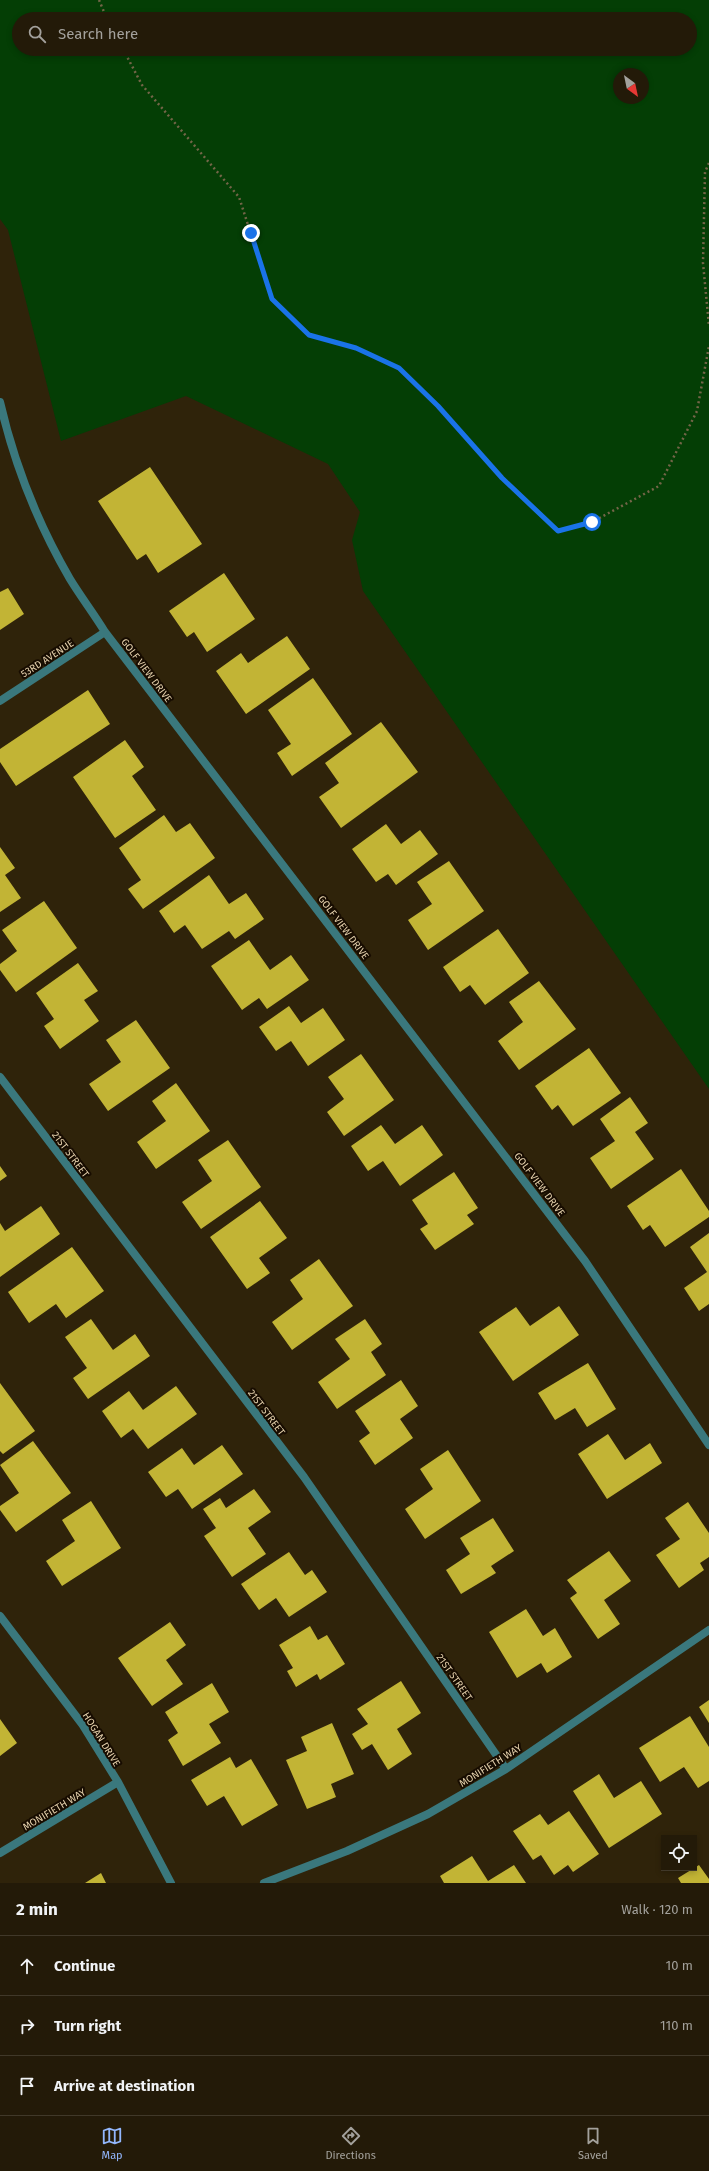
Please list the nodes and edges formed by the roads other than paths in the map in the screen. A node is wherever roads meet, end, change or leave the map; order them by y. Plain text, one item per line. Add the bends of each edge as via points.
1 (0, 402) edge
2 (105, 632) junction
3 (0, 701) edge
4 (0, 1077) edge
5 (709, 1445) edge
6 (0, 1616) edge
7 (709, 1630) edge
8 (506, 1769) junction
9 (118, 1782) junction
10 (0, 1853) edge
11 (171, 1883) edge
12 (264, 1883) edge

1 - 2 street, GOLF VIEW DRIVE via 21,471 44,528 70,579
2 - 3 street, 53RD AVENUE
2 - 5 street, GOLF VIEW DRIVE via 570,1242 623,1315
4 - 8 street, 21ST STREET via 304,1477
6 - 9 street, HOGAN DRIVE via 82,1724
7 - 8 street, MONIFIETH WAY
8 - 12 street, MONIFIETH WAY via 428,1814 347,1851
9 - 10 street, MONIFIETH WAY
9 - 11 street, HOGAN DRIVE

